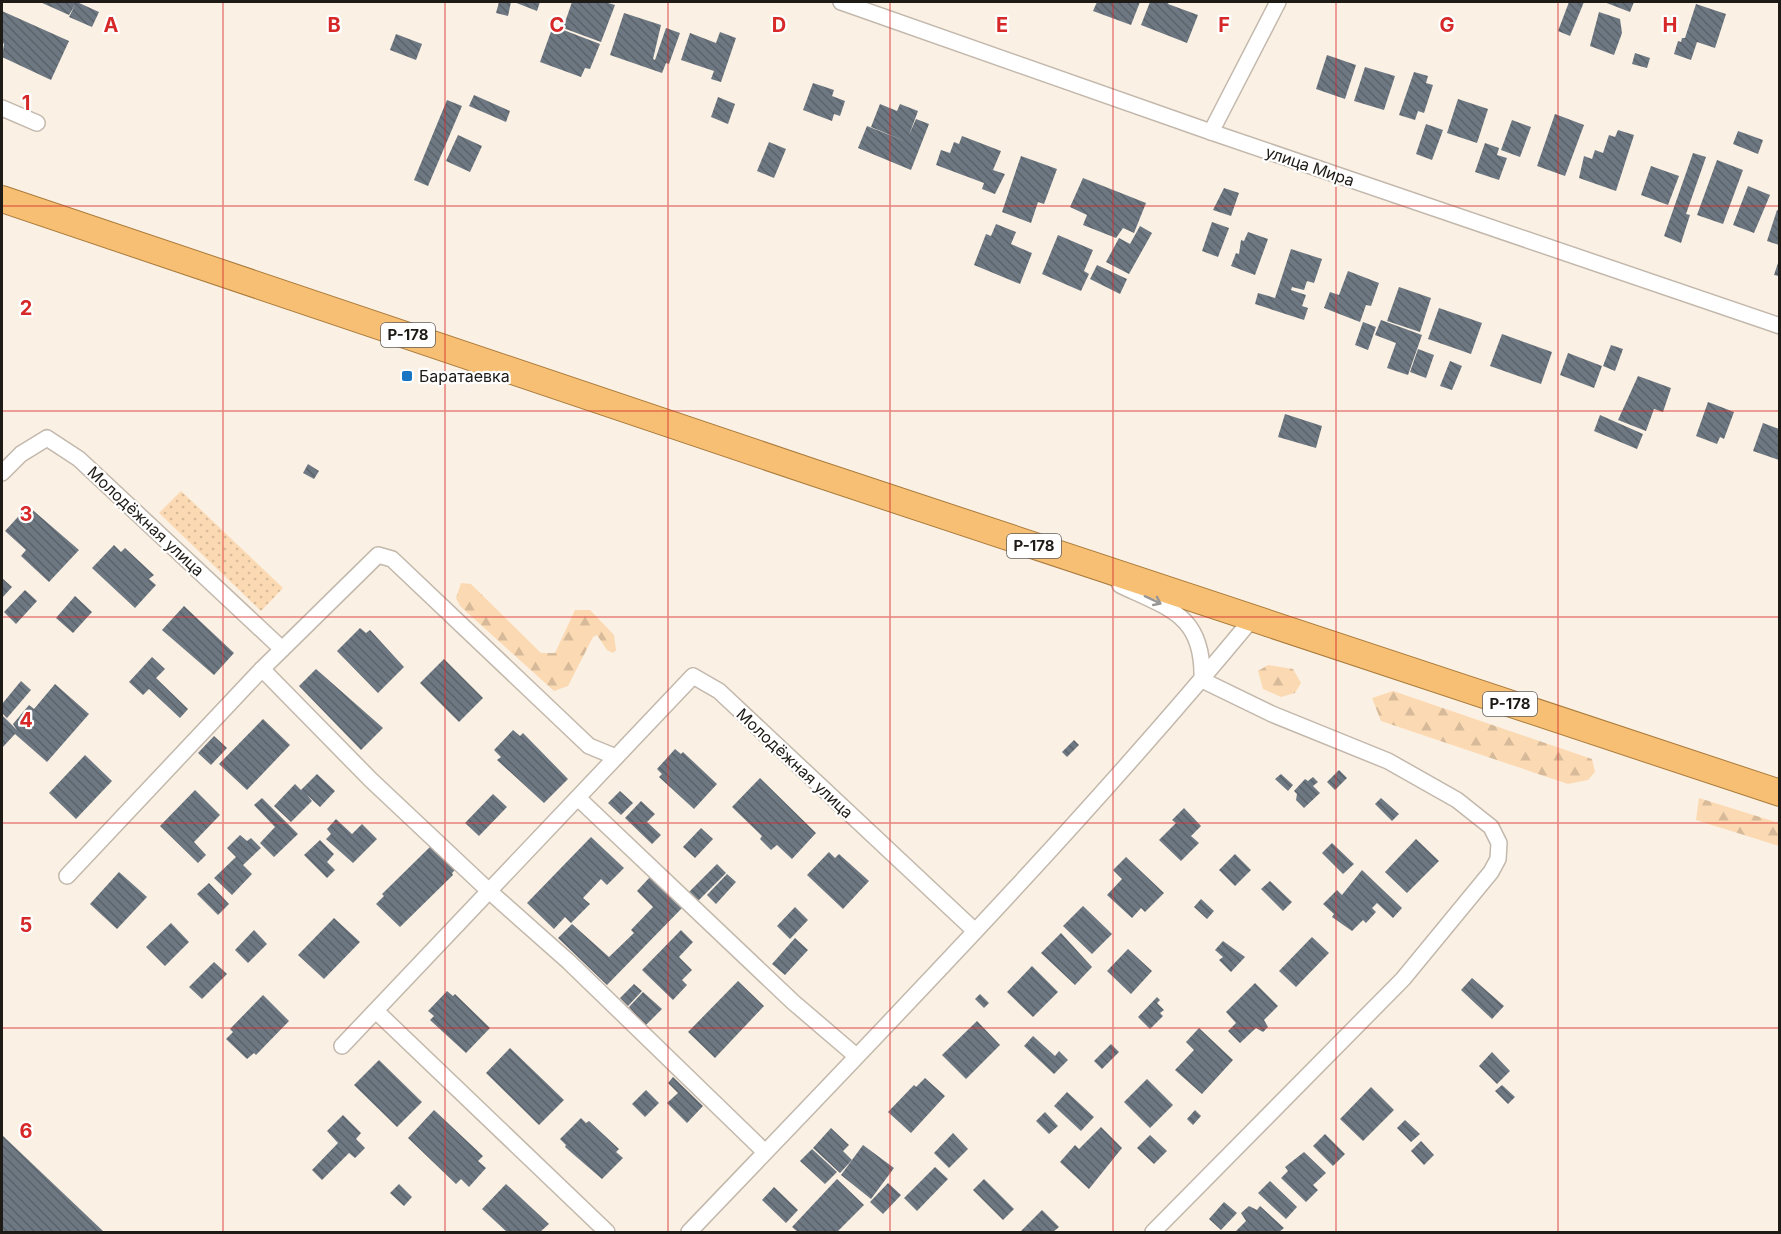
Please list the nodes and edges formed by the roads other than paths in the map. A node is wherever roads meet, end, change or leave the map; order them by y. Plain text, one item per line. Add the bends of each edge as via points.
1 (841, 2) edge
2 (1278, 2) edge
3 (2, 108) edge
4 (38, 123) dead end
5 (1211, 132) junction
6 (2, 199) edge
7 (1779, 326) edge
8 (2, 473) edge
9 (1043, 549) junction
10 (1252, 619) junction
11 (282, 649) junction
12 (262, 669) junction
13 (1202, 680) junction
14 (616, 757) junction
15 (1779, 793) edge
16 (578, 798) junction
17 (67, 876) dead end
18 (489, 891) junction
19 (975, 931) junction
20 (376, 1011) junction
21 (342, 1046) dead end
22 (855, 1055) junction
23 (765, 1152) junction
24 (607, 1233) edge
25 (689, 1233) edge
26 (1153, 1233) edge

1 - 5 street, улица Мира
2 - 5 street
3 - 4 street
5 - 7 street, улица Мира
6 - 9 highway, Р-178
8 - 11 street, Молодёжная улица via 21,454 47,438 79,459
9 - 10 highway, Р-178
9 -> 13 street via 1166,606 1186,622 1198,637 1203,655
10 - 13 street
10 - 15 highway, Р-178
11 - 12 street
11 - 14 street via 378,555 392,559 589,746
12 - 17 street
12 - 18 street via 371,780
13 - 19 street
13 - 26 street via 1272,714 1388,760 1457,800 1491,827 1498,843 1498,859 1403,979
14 - 16 street, Молодёжная улица
14 - 19 street, Молодёжная улица via 693,676 719,691
16 - 18 street, Молодёжная улица
16 - 22 street via 793,1002
18 - 20 street, Молодёжная улица
18 - 23 street via 569,962
19 - 22 street
20 - 21 street, Молодёжная улица
20 - 24 street
22 - 23 street
23 - 25 street

